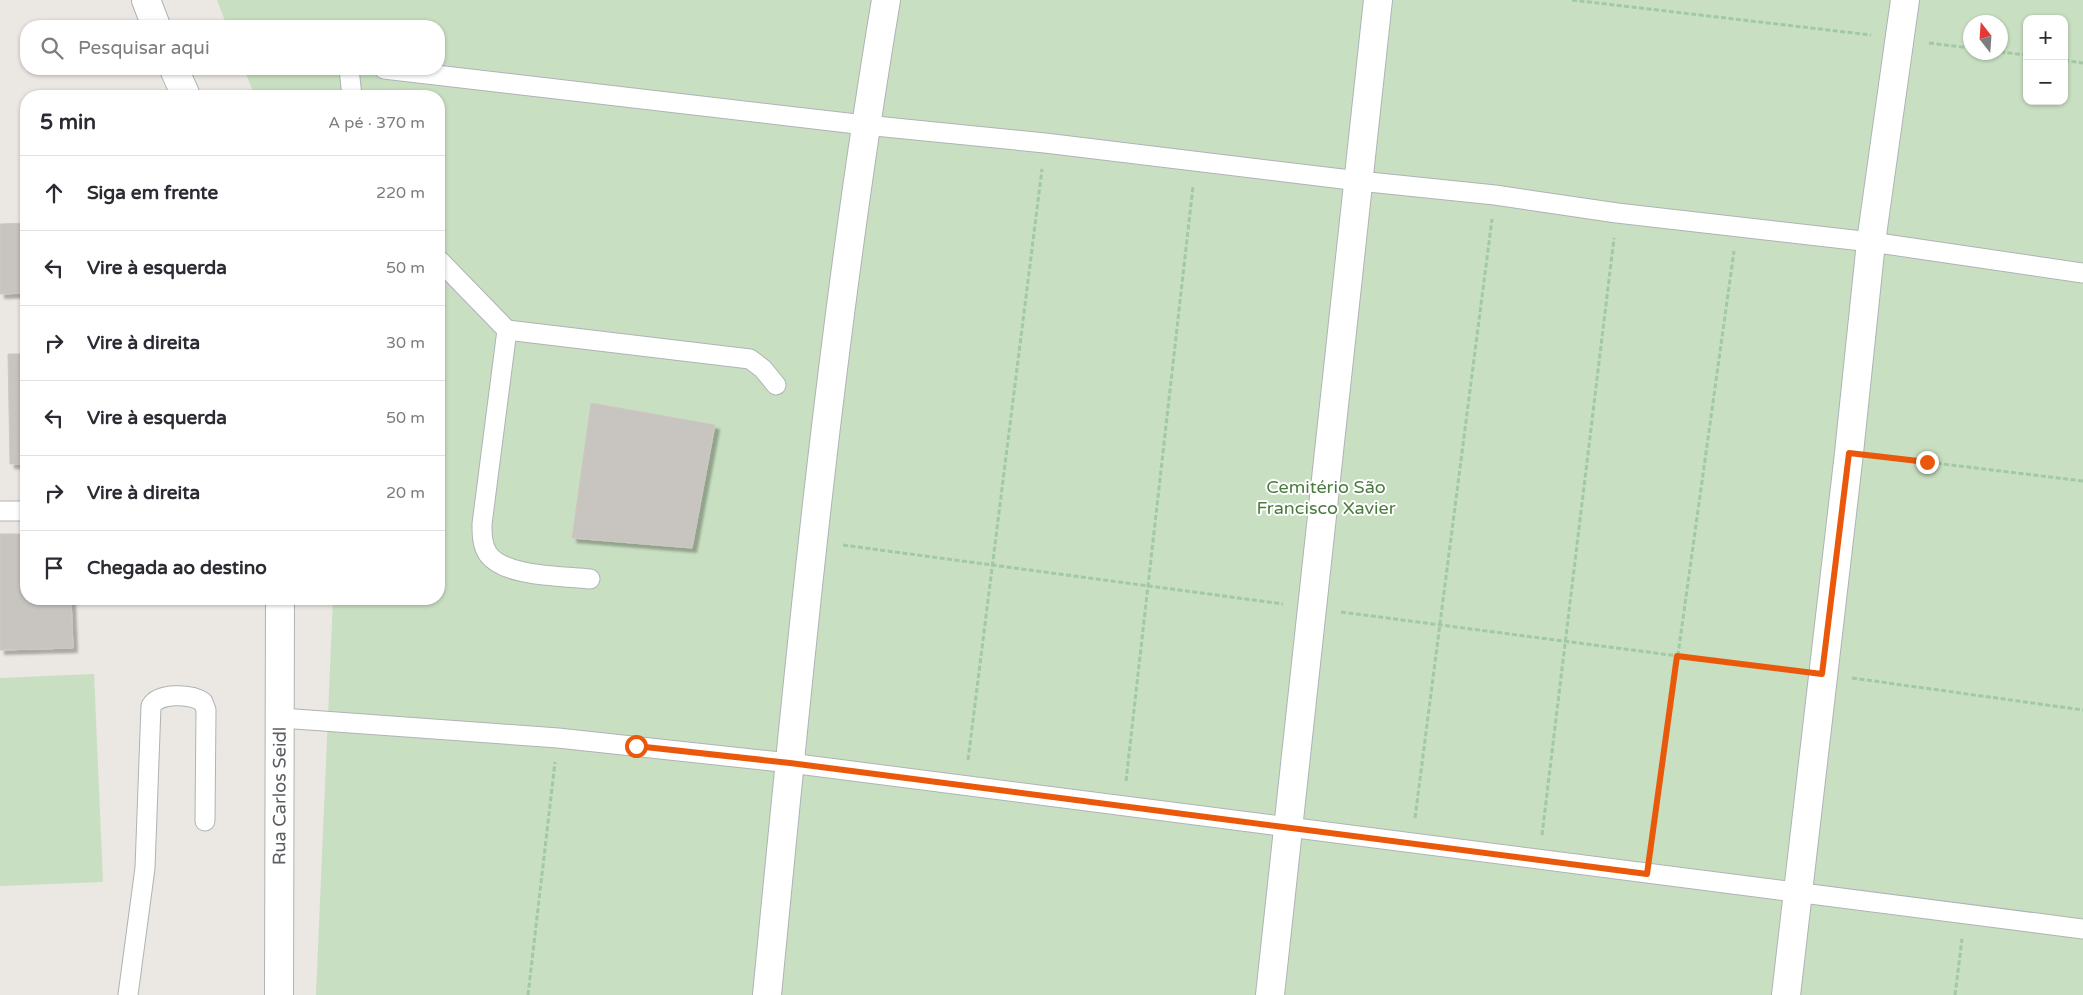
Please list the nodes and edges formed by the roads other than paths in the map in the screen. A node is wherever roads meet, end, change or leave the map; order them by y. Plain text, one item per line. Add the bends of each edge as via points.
1 (146, 0) edge
2 (886, 0) edge
3 (1378, 0) edge
4 (1905, 0) edge
5 (154, 20) edge
6 (177, 75) edge
7 (350, 75) edge
8 (436, 75) edge
9 (183, 90) edge
10 (352, 90) edge
11 (866, 125) junction
12 (1359, 182) junction
13 (1871, 242) junction
14 (445, 266) edge
15 (2083, 273) edge
16 (507, 330) junction
17 (776, 385) dead end
18 (0, 511) edge
19 (20, 511) edge
20 (590, 578) dead end
21 (280, 605) edge
22 (281, 718) junction
23 (790, 763) junction
24 (205, 821) dead end
25 (1289, 828) junction
26 (1798, 894) junction
27 (2083, 929) edge
28 (128, 995) edge
29 (279, 995) edge
30 (767, 995) edge
31 (1270, 995) edge
32 (1786, 995) edge

1 - 5 street
2 - 11 street
3 - 12 street
4 - 13 street
6 - 9 street
7 - 10 lane
8 - 11 lane
11 - 12 lane via 1045,143
11 - 23 street via 813,540
12 - 13 lane
12 - 25 street
13 - 15 lane
13 - 26 street
14 - 16 lane
16 - 17 lane via 750,359 763,368
16 - 20 lane via 482,524 487,553 496,562 514,570
18 - 19 lane
21 - 22 street, Rua Carlos Seidl
22 - 23 lane via 558,738
22 - 29 street, Rua Carlos Seidl
23 - 25 lane
23 - 30 street
24 - 28 lane via 206,710 196,697 161,697 151,706 145,868
25 - 26 lane
25 - 31 street
26 - 27 lane
26 - 32 street

